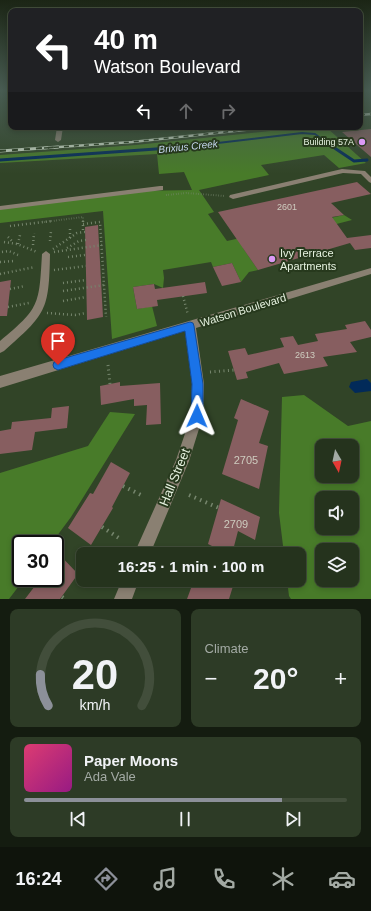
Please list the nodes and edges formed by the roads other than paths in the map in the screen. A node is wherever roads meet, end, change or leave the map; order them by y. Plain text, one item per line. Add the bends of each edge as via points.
1 (60, 130) edge
2 (58, 140) dead end
3 (370, 167) dead end
4 (364, 172) junction
5 (371, 181) edge
6 (160, 188) road end
7 (233, 196) road end
8 (0, 208) edge
9 (45, 259) road end
10 (371, 271) edge
11 (189, 321) junction
12 (0, 348) edge
13 (0, 382) edge
14 (145, 547) edge
15 (128, 587) edge
16 (123, 599) edge

1 - 2 street
3 - 4 street via 364,169
4 - 5 street
4 - 7 street via 342,171
6 - 8 street
9 - 12 street via 45,289 36,314
10 - 11 street, Watson Boulevard
11 - 13 street, Watson Boulevard
11 - 14 street, Hall Street via 198,384 197,416 182,461
15 - 16 street

